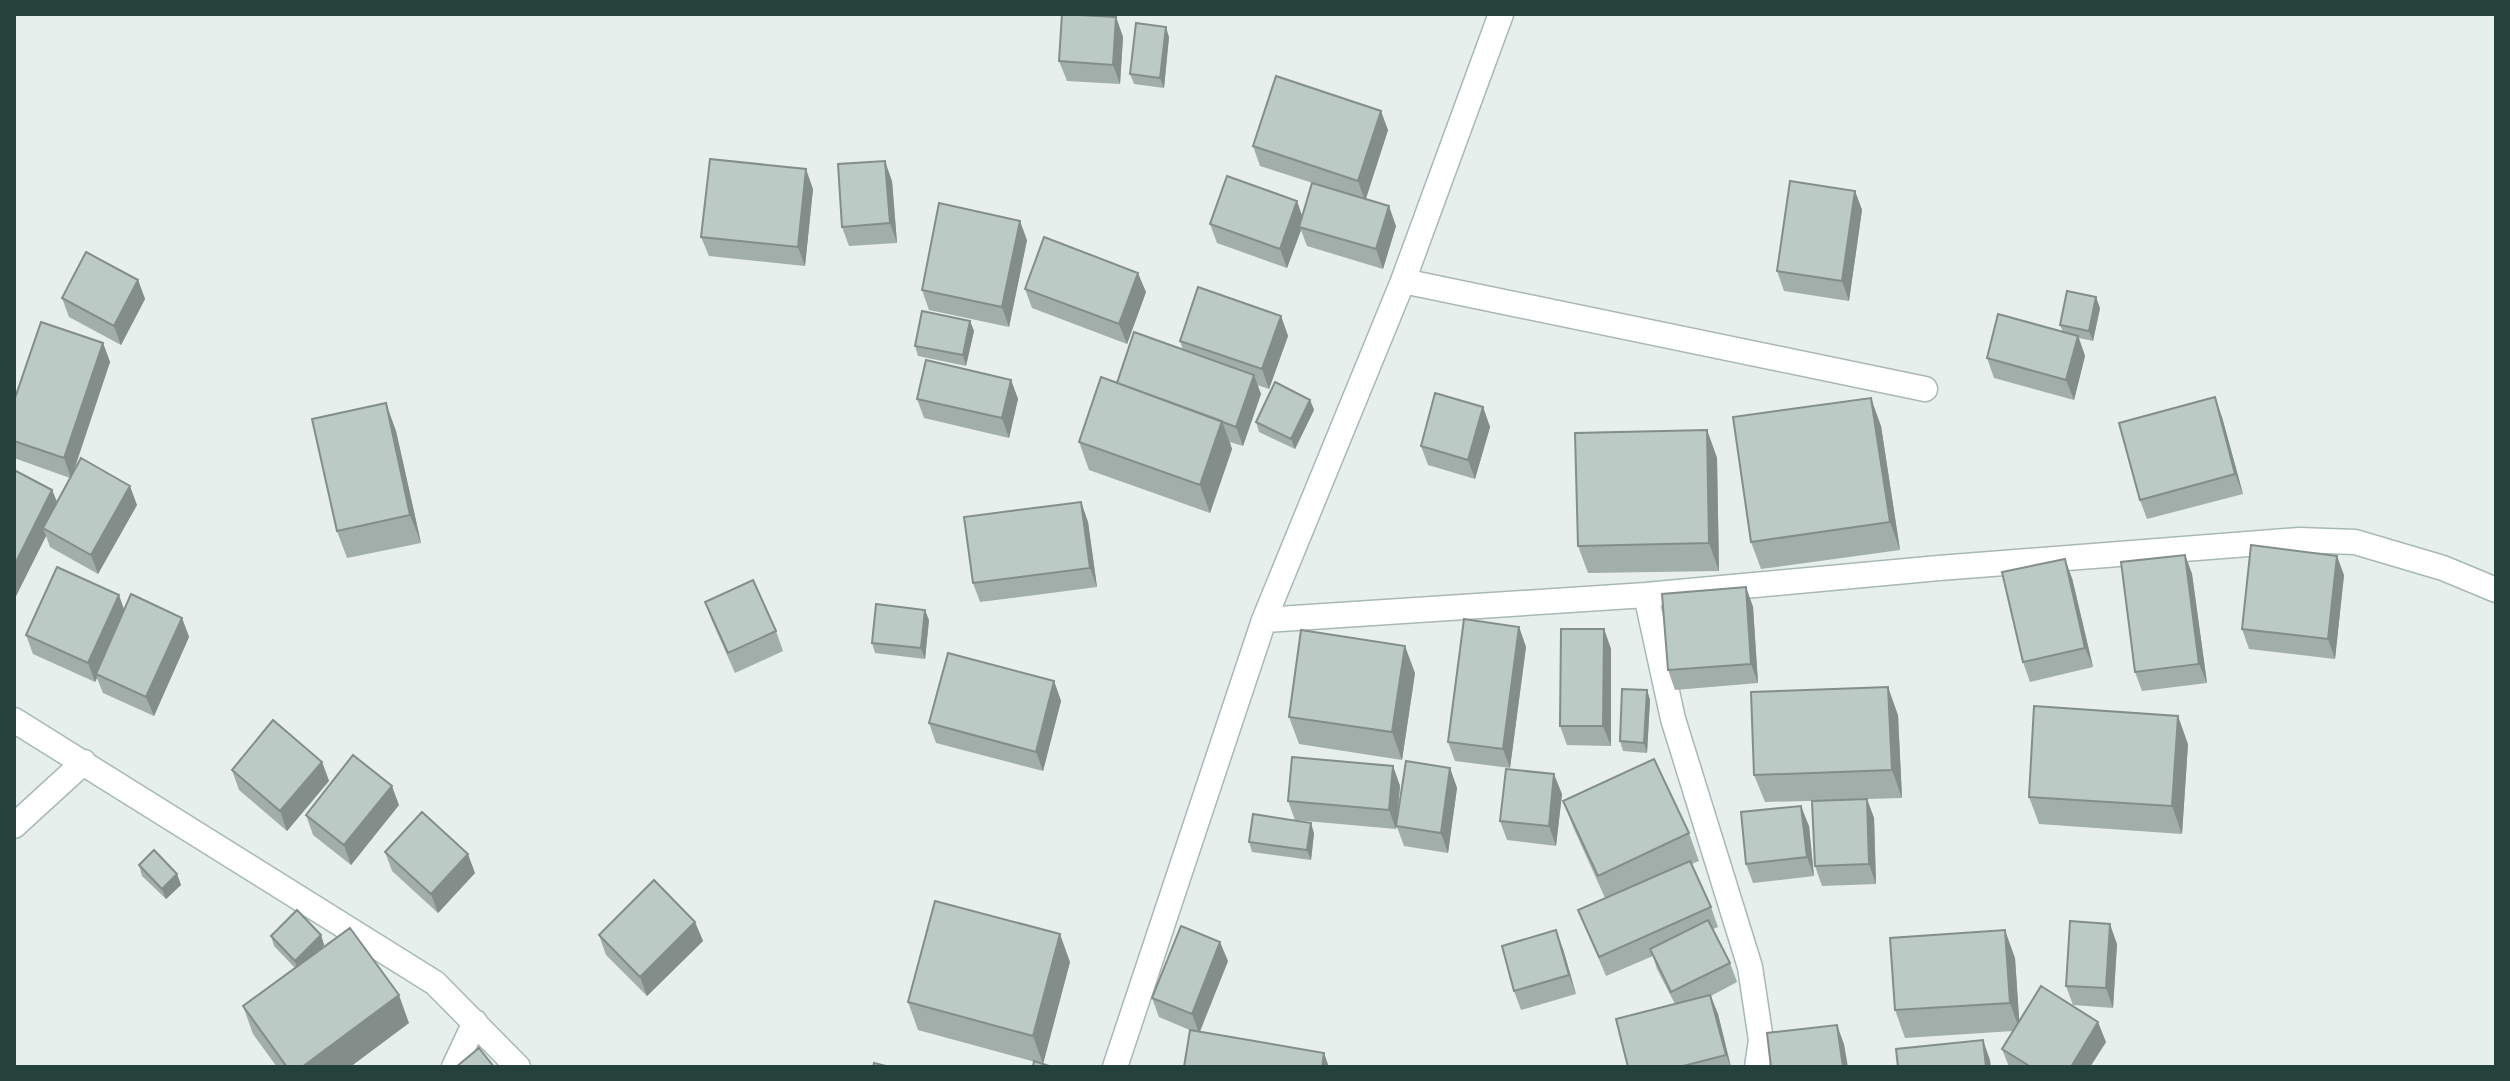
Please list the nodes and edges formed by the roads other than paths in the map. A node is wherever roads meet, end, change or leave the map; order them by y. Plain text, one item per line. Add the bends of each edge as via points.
1 (1501, 14) edge
2 (1403, 281) junction
3 (1925, 389) dead end
4 (2496, 590) edge
5 (1646, 595) junction
6 (1264, 620) junction
7 (14, 720) edge
8 (84, 762) junction
9 (14, 826) edge
10 (475, 1022) junction
11 (454, 1067) edge
12 (518, 1067) edge
13 (1115, 1067) edge
14 (1757, 1067) edge

1 - 2 street
2 - 3 street
2 - 6 street
4 - 5 street via 2355,542 2299,540
5 - 6 street
5 - 14 street via 1673,719 1750,967 1761,1040
6 - 13 street
7 - 8 street
8 - 9 street
8 - 10 street via 435,983
10 - 11 street
10 - 12 street

